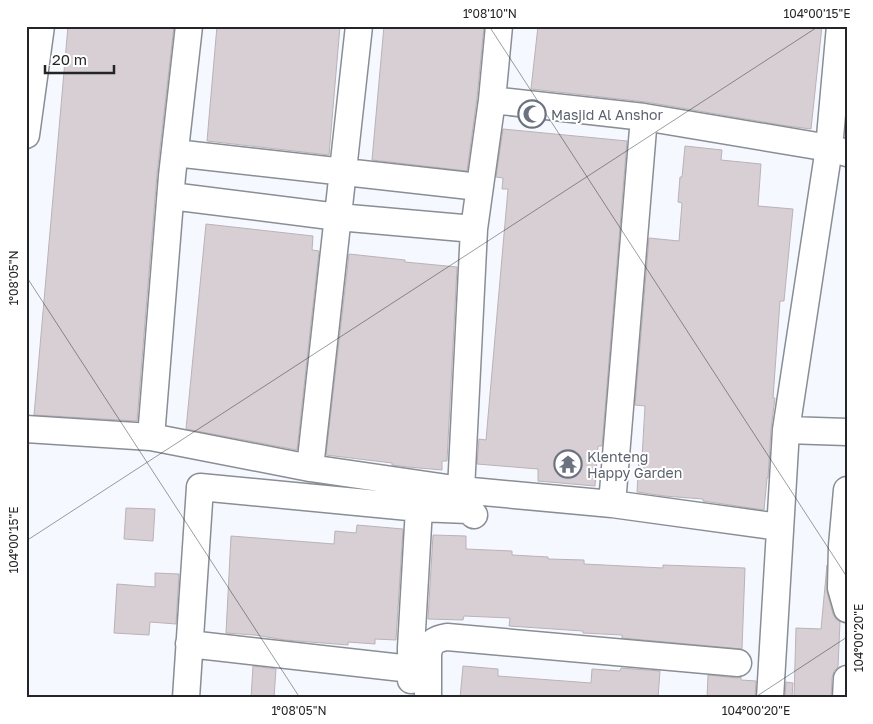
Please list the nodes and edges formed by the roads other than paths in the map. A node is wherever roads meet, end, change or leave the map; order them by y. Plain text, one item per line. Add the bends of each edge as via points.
1 (41, 26) edge
2 (189, 26) edge
3 (359, 26) edge
4 (499, 26) edge
5 (840, 26) edge
6 (492, 100) junction
7 (644, 117) junction
8 (26, 135) edge
9 (838, 151) edge
10 (175, 153) junction
11 (343, 172) junction
12 (479, 187) junction
13 (171, 196) junction
14 (338, 217) junction
15 (474, 229) junction
16 (26, 429) edge
17 (786, 430) junction
18 (847, 432) edge
19 (151, 437) junction
20 (310, 468) junction
21 (461, 490) junction
22 (847, 490) edge
23 (612, 504) junction
24 (419, 508) junction
25 (474, 515) dead end
26 (780, 527) junction
27 (847, 609) edge
28 (189, 644) junction
29 (738, 663) dead end
30 (411, 669) junction
31 (847, 679) edge
32 (186, 698) edge
33 (410, 698) edge
34 (428, 698) edge
35 (770, 698) edge
36 (846, 698) edge

1 - 8 street
2 - 10 street
3 - 11 street
4 - 6 street
5 - 9 street
6 - 7 street
6 - 12 street
7 - 9 street
7 - 23 street
9 - 17 street
10 - 11 street
10 - 13 street
11 - 12 street
11 - 14 street
12 - 15 street
13 - 14 street
13 - 19 street
14 - 15 street
14 - 20 street
15 - 21 street
16 - 19 street
17 - 18 street
17 - 26 street
19 - 20 street
20 - 21 street
21 - 23 street
22 - 27 street via 841,588
23 - 26 street
24 - 25 street via 468,510
24 - 28 street via 200,487
24 - 30 street
26 - 35 street
28 - 30 street
28 - 32 street
29 - 34 street via 447,637 430,645
30 - 33 street
31 - 36 street

